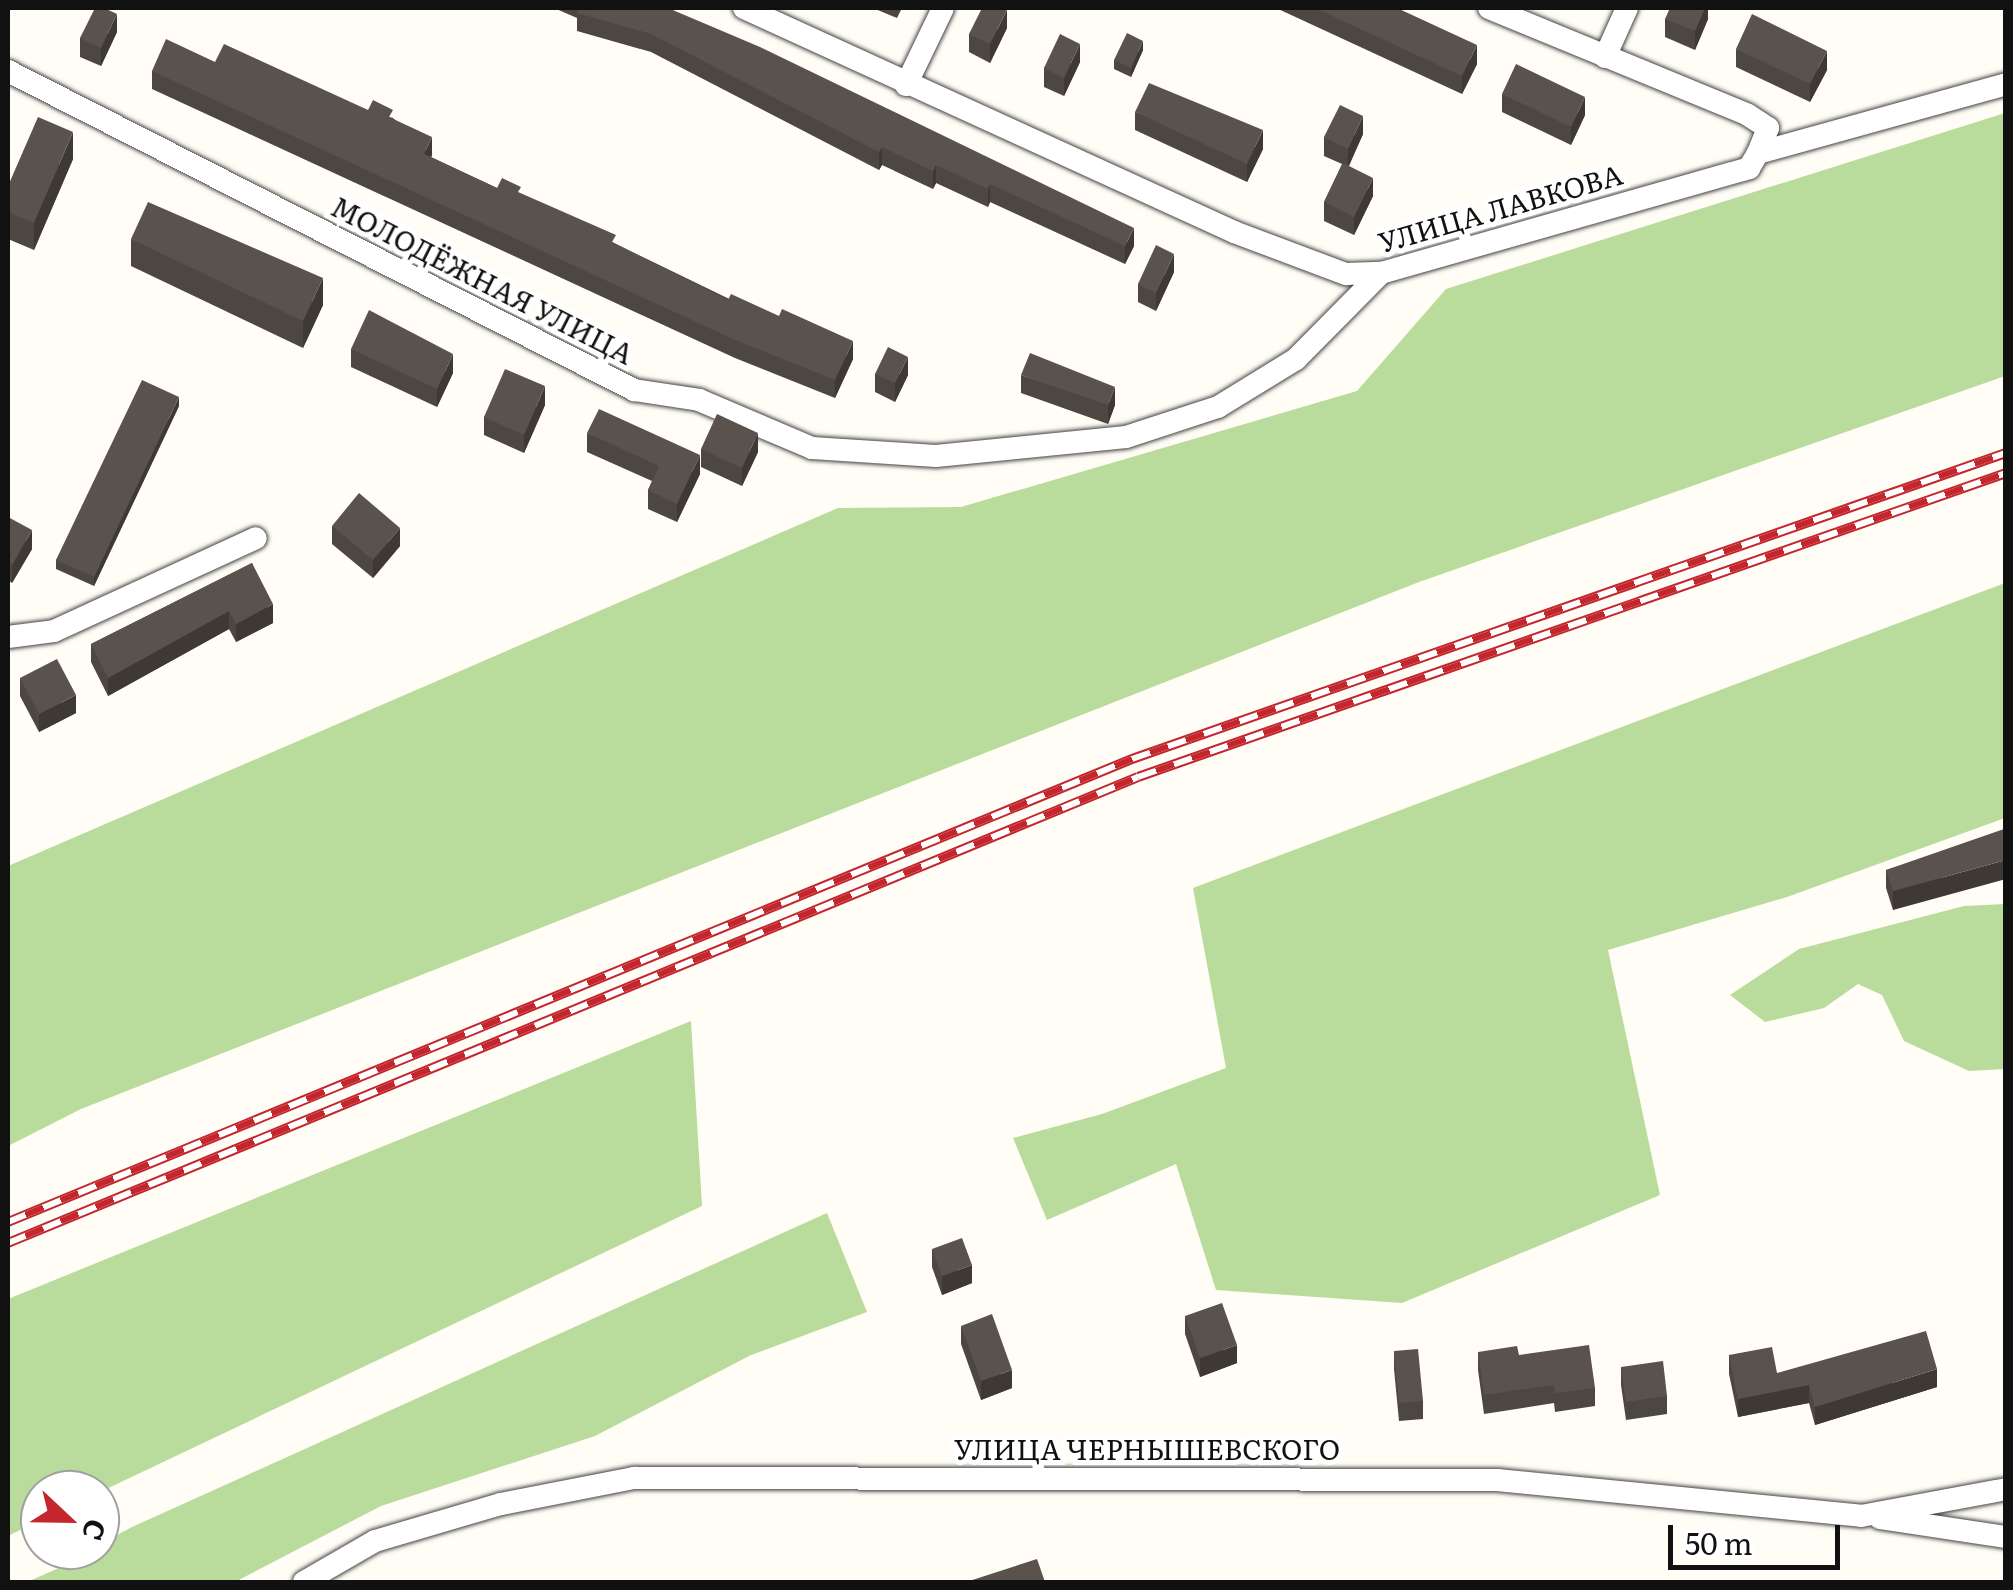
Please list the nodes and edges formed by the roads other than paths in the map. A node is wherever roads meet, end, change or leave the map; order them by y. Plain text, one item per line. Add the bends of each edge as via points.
1 (744, 8) edge
2 (943, 8) edge
3 (1489, 8) edge
4 (1627, 8) edge
5 (1605, 57) junction
6 (8, 71) edge
7 (2006, 84) edge
8 (906, 85) junction
9 (1758, 153) junction
10 (1381, 274) junction
11 (256, 538) dead end
12 (8, 637) edge
13 (2006, 1489) edge
14 (1861, 1516) junction
15 (2006, 1537) edge
16 (304, 1582) edge

1 - 8 street, УЛИЦА ЛАВКОВА
2 - 8 street
3 - 5 street
4 - 5 street
5 - 9 street via 1768,128
6 - 10 street, МОЛОДЁЖНАЯ УЛИЦА via 634,390 699,400 812,448 936,456 1126,437 1218,407 1296,359
7 - 9 street, УЛИЦА ЛАВКОВА
8 - 10 street, УЛИЦА ЛАВКОВА via 1309,263 1346,274
9 - 10 street, УЛИЦА ЛАВКОВА via 1749,168
11 - 12 street via 54,631
13 - 14 street, УЛИЦА ЧЕРНЫШЕВСКОГО
14 - 15 street
14 - 16 street, УЛИЦА ЧЕРНЫШЕВСКОГО via 1497,1480 634,1478 501,1504 375,1541

